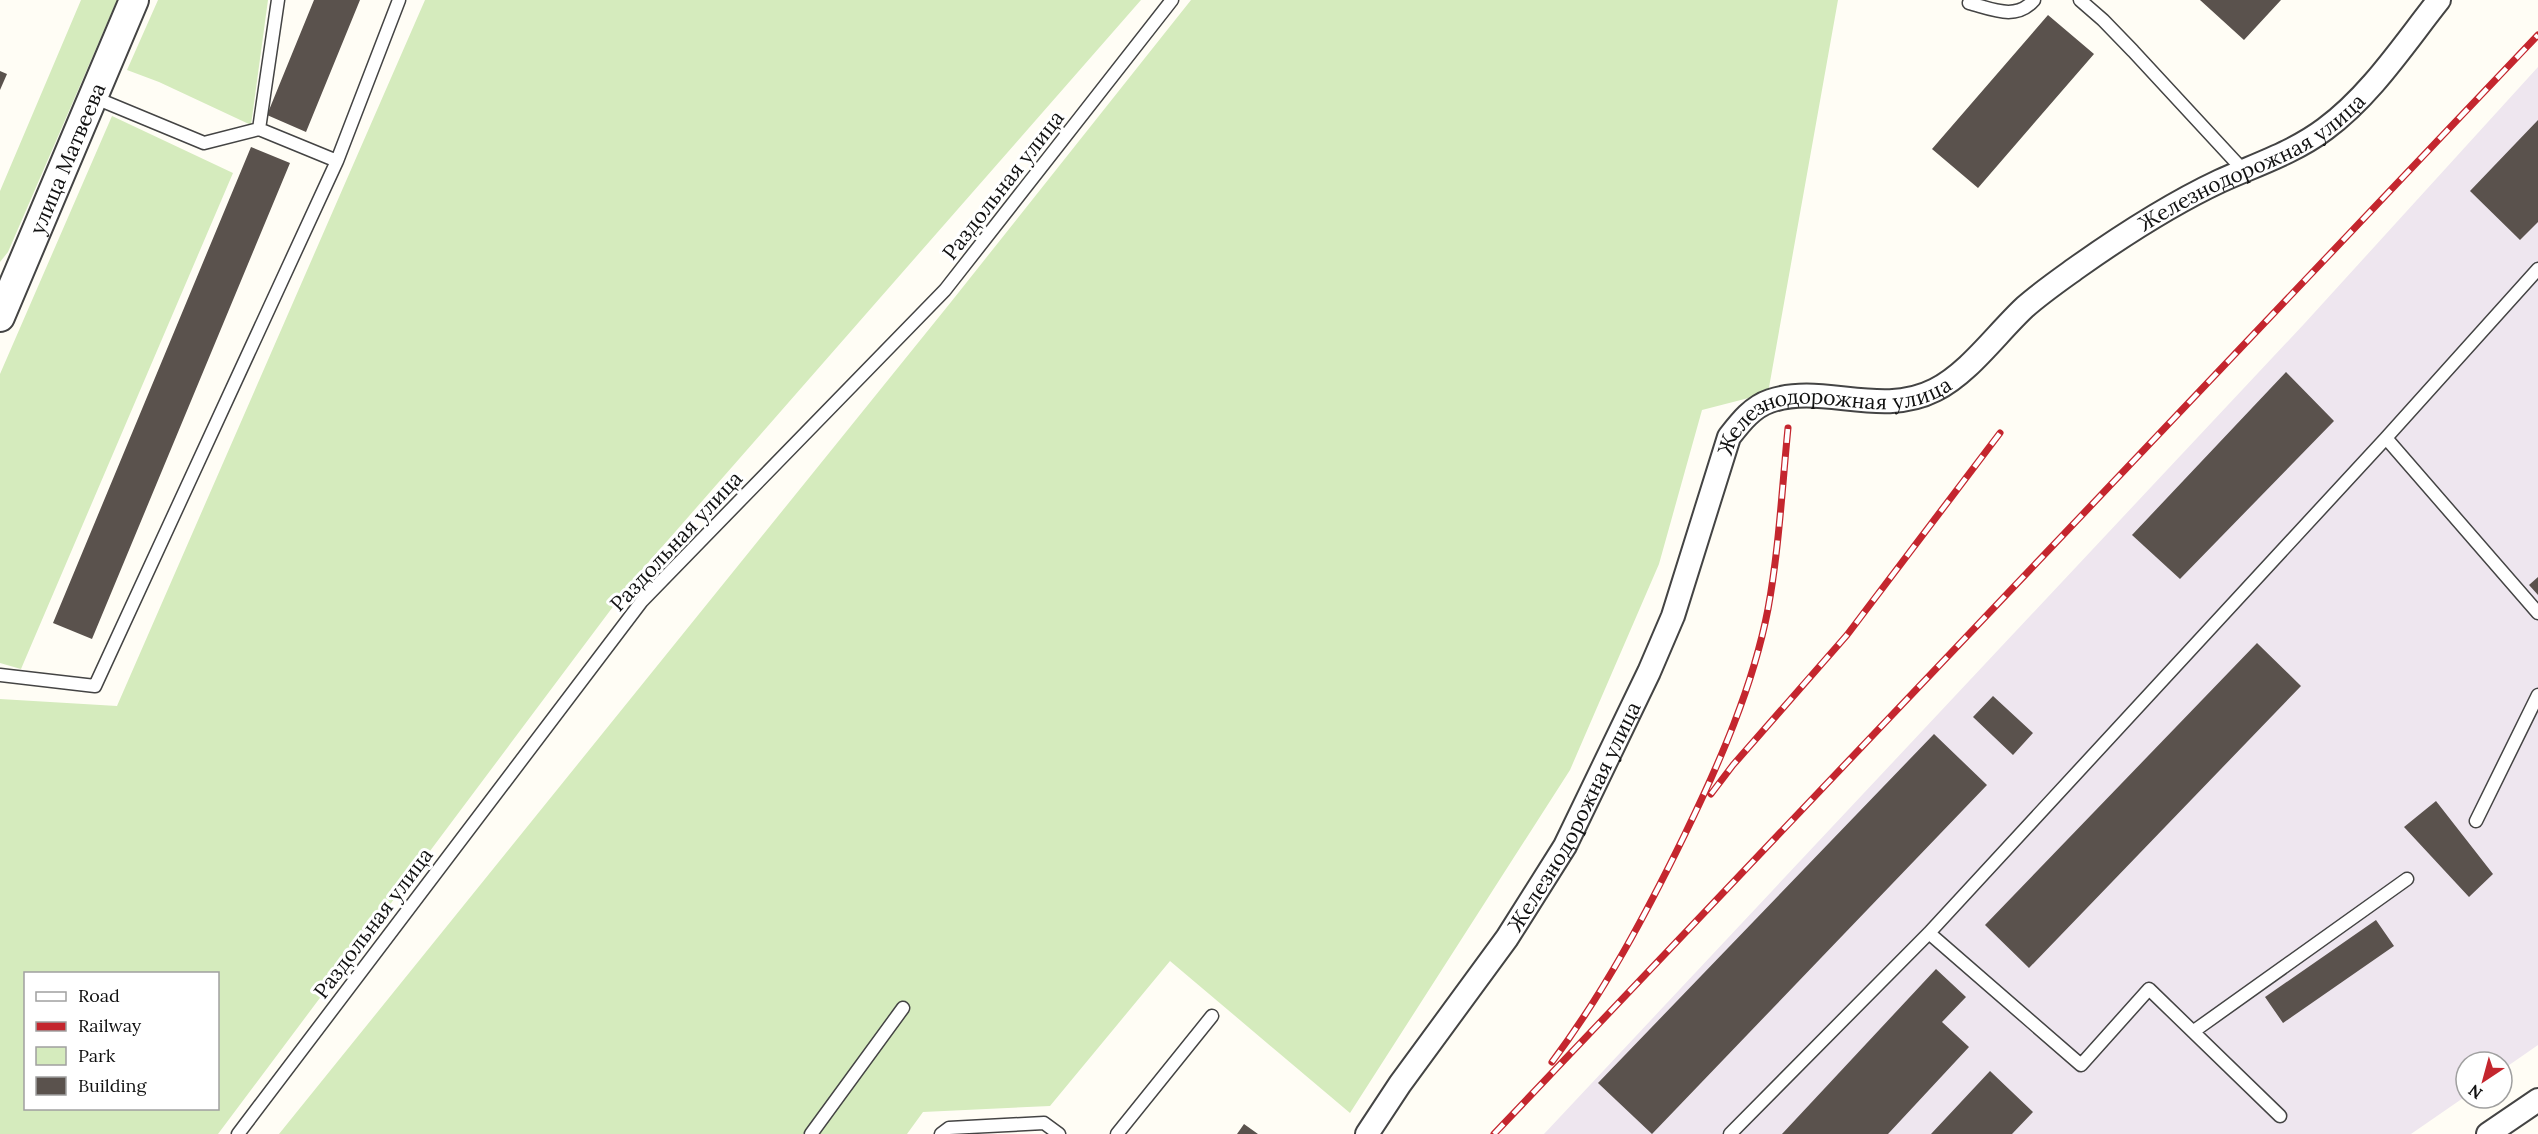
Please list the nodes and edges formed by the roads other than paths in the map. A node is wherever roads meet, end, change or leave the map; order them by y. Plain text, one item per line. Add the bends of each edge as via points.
1 (134, 0) edge
2 (278, 0) edge
3 (399, 0) edge
4 (1172, 0) edge
5 (2034, 0) edge
6 (2080, 0) edge
7 (2439, 0) edge
8 (1969, 3) dead end
9 (93, 97) junction
10 (259, 129) junction
11 (338, 161) junction
12 (2244, 171) junction
13 (2538, 269) edge
14 (6, 287) edge
15 (0, 317) edge
16 (2386, 438) junction
17 (2538, 613) edge
18 (0, 675) edge
19 (2538, 695) edge
20 (2476, 821) dead end
21 (2407, 879) dead end
22 (1929, 933) junction
23 (903, 1008) dead end
24 (1212, 1016) dead end
25 (2194, 1031) junction
26 (2538, 1100) edge
27 (2280, 1116) dead end
28 (945, 1131) edge
29 (238, 1134) edge
30 (811, 1134) edge
31 (1059, 1134) edge
32 (1117, 1134) edge
33 (1367, 1134) edge
34 (1730, 1134) edge
35 (2488, 1134) edge

1 - 9 street, улица Матвеева
2 - 10 lane
3 - 11 lane
4 - 29 lane, Раздольная улица via 945,290 642,601
5 - 8 lane via 2013,14
6 - 12 lane
7 - 12 street, Железнодорожная улица via 2380,75 2326,129 2299,147
9 - 10 lane via 204,143
9 - 14 street, улица Матвеева
10 - 11 lane
11 - 18 lane via 95,686
12 - 33 street, Железнодорожная улица via 2151,220 2079,266 2033,300 1961,371 1936,389 1911,399 1888,402 1792,396 1768,402 1745,417 1729,437 1673,616 1565,846 1507,938
13 - 16 lane
14 - 15 street, улица Матвеева
16 - 17 lane
16 - 22 lane
19 - 20 lane
21 - 25 lane
22 - 25 lane via 2081,1065 2149,989
22 - 34 lane
23 - 30 lane
24 - 32 lane
25 - 27 lane
26 - 35 street
28 - 31 lane via 1044,1123

